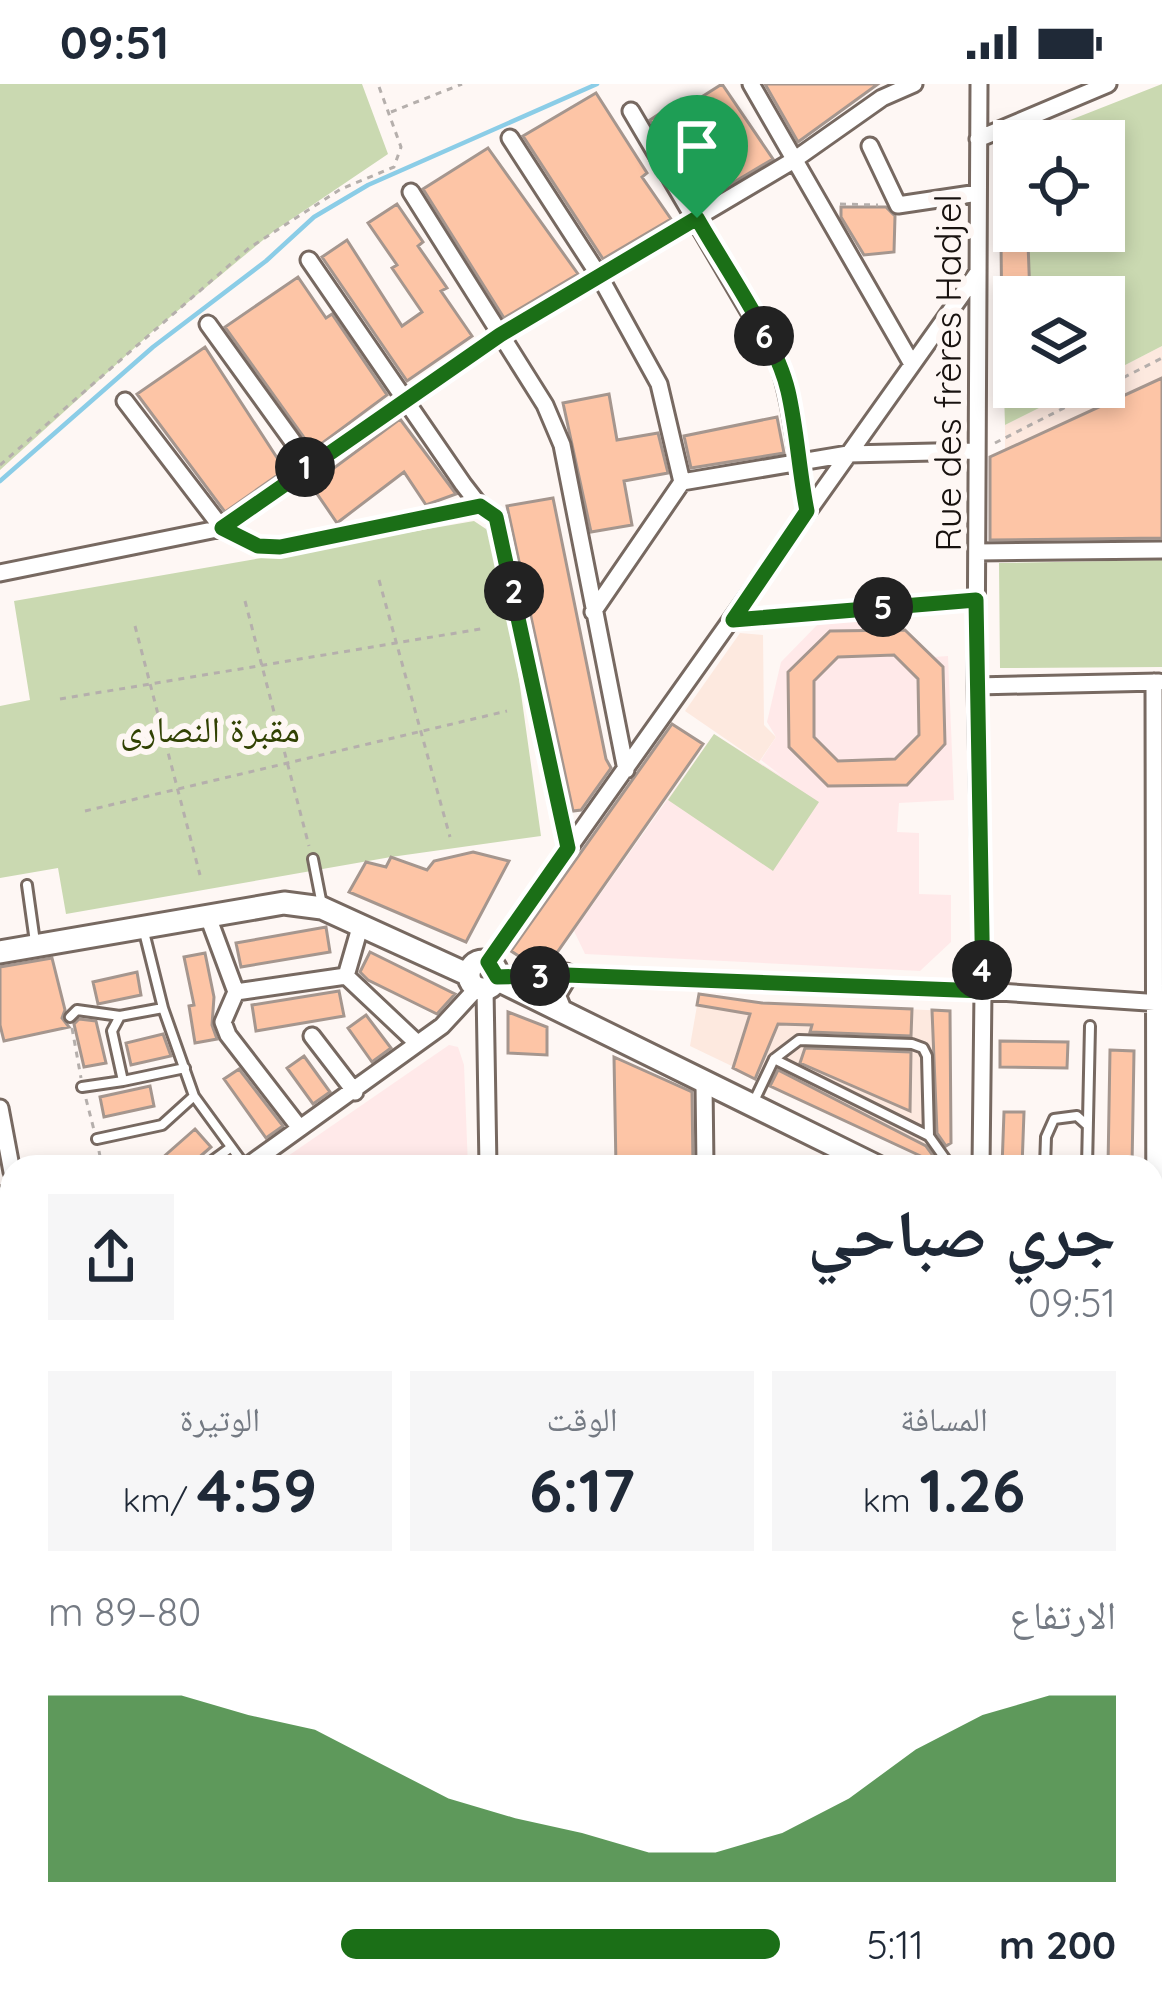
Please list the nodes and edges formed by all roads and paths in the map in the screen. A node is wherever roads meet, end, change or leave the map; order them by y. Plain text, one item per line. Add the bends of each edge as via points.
1 (378, 84) edge
2 (462, 84) edge
3 (751, 84) edge
4 (914, 84) edge
5 (979, 84) edge
6 (1108, 84) edge
7 (879, 91) edge
8 (631, 111) dead end
9 (389, 113) junction
10 (510, 138) dead end
11 (978, 139) junction
12 (870, 146) dead end
13 (794, 160) junction
14 (412, 192) dead end
15 (978, 193) junction
16 (819, 203) junction
17 (898, 205) junction
18 (697, 218) junction
19 (309, 260) dead end
20 (978, 272) junction
21 (600, 277) junction
22 (208, 324) dead end
23 (500, 335) junction
24 (1162, 358) edge
25 (912, 364) junction
26 (403, 399) junction
27 (124, 401) dead end
28 (977, 452) junction
29 (848, 454) junction
30 (796, 462) junction
31 (309, 464) junction
32 (0, 465) edge
33 (682, 482) junction
34 (480, 506) junction
35 (807, 511) junction
36 (222, 528) junction
37 (1162, 550) edge
38 (976, 552) junction
39 (0, 573) edge
40 (379, 580) dead end
41 (976, 600) junction
42 (245, 602) dead end
43 (593, 612) junction
44 (733, 620) junction
45 (136, 626) dead end
46 (486, 628) dead end
47 (396, 643) junction
48 (262, 665) junction
49 (1158, 682) edge
50 (151, 684) junction
51 (976, 686) junction
52 (60, 699) dead end
53 (507, 712) dead end
54 (421, 732) junction
55 (288, 763) junction
56 (626, 770) junction
57 (178, 789) junction
58 (85, 811) dead end
59 (450, 837) dead end
60 (568, 848) junction
61 (313, 859) joint
62 (200, 874) dead end
63 (27, 885) dead end
64 (322, 908) junction
65 (207, 914) junction
66 (361, 924) junction
67 (142, 925) junction
68 (35, 944) junction
69 (0, 952) edge
70 (566, 975) junction
71 (346, 976) junction
72 (485, 979) junction
73 (983, 991) junction
74 (236, 992) junction
75 (1160, 1003) edge
76 (559, 1007) junction
77 (163, 1008) junction
78 (120, 1016) junction
79 (70, 1017) dead end
80 (442, 1026) junction
81 (1090, 1026) dead end
82 (312, 1036) dead end
83 (488, 1038) junction
84 (416, 1042) junction
85 (774, 1059) junction
86 (185, 1068) junction
87 (123, 1081) junction
88 (704, 1084) junction
89 (82, 1087) dead end
90 (355, 1092) junction
91 (194, 1096) junction
92 (751, 1106) junction
93 (0, 1108) edge
94 (1088, 1126) junction
95 (299, 1127) junction
96 (929, 1136) junction
97 (97, 1138) dead end
98 (230, 1148) junction
99 (982, 1149) junction
100 (9, 1155) edge
101 (221, 1155) edge
102 (236, 1155) edge
103 (262, 1155) edge
104 (488, 1155) edge
105 (706, 1155) edge
106 (853, 1155) edge
107 (942, 1155) edge
108 (977, 1155) edge
109 (982, 1155) edge
110 (1045, 1155) edge
111 (1088, 1155) edge
112 (1158, 1155) edge

1 - 9 path
2 - 9 path
3 - 13 street
4 - 7 street
5 - 11 street, Rue des frères Hadjel
6 - 11 street
7 - 13 street
8 - 18 street
9 - 32 path via 401,147 394,166 341,189 249,248
10 - 21 street
11 - 15 street, Rue des frères Hadjel
12 - 17 street
13 - 16 street
13 - 18 street
14 - 23 street
15 - 17 street
15 - 20 street, Rue des frères Hadjel
16 - 17 path
16 - 25 street
18 - 21 street
18 - 30 street via 777,359
19 - 26 street
20 - 25 street
20 - 28 street, Rue des frères Hadjel
21 - 23 street
21 - 33 street via 659,384
22 - 31 street
23 - 26 street
23 - 43 street via 562,445
24 - 28 path
25 - 29 street
26 - 31 street
26 - 34 street
27 - 36 street
28 - 29 street
28 - 38 street, Rue des frères Hadjel
29 - 30 street
29 - 35 street
30 - 33 street
30 - 35 street
31 - 36 street
33 - 43 street
34 - 36 street via 280,547
34 - 60 street via 501,531
35 - 44 street
36 - 39 street
37 - 38 street
38 - 41 street, Rue des frères Hadjel
40 - 47 path
41 - 44 street
41 - 51 street, Rue des frères Hadjel
42 - 48 path
43 - 56 street
44 - 56 street
45 - 50 path
46 - 47 path
47 - 48 path
47 - 54 path
48 - 50 path
48 - 55 path
49 - 51 street
49 - 75 street
50 - 52 path
50 - 57 path
51 - 73 street, Rue des frères Hadjel
53 - 54 path
54 - 55 path
54 - 59 path
55 - 57 path
55 - 61 path
56 - 60 street
57 - 58 path
57 - 62 path
60 - 72 street
61 - 64 lane
63 - 68 lane
64 - 65 street via 284,903
64 - 66 street
65 - 67 street
65 - 74 street
66 - 71 street
66 - 72 street
67 - 68 street
67 - 77 lane
68 - 69 street
70 - 72 street
70 - 73 street
70 - 76 street via 554,995
71 - 74 street
71 - 84 street
72 - 76 street
72 - 80 street
72 - 83 street
73 - 75 street
73 - 99 street, Rue des frères Hadjel
74 - 95 street via 223,1022 228,1035
75 - 112 street
76 - 88 street
77 - 78 lane
77 - 86 lane
78 - 79 lane via 77,1010
78 - 87 lane via 112,1031
80 - 83 street via 474,1022
80 - 84 street
81 - 94 lane
82 - 90 street
83 - 104 street
84 - 90 street
85 - 92 lane
85 - 96 lane
85 - 96 lane via 799,1040 922,1048
86 - 87 lane
86 - 91 lane
87 - 89 lane
88 - 92 street
88 - 105 street
90 - 95 street
91 - 97 lane via 162,1125
91 - 98 lane
92 - 106 street
93 - 100 street
94 - 110 lane via 1077,1115 1054,1119
94 - 111 lane
95 - 103 street
96 - 107 lane
98 - 101 lane
98 - 102 lane
99 - 108 street
99 - 109 street, Rue des frères Hadjel

